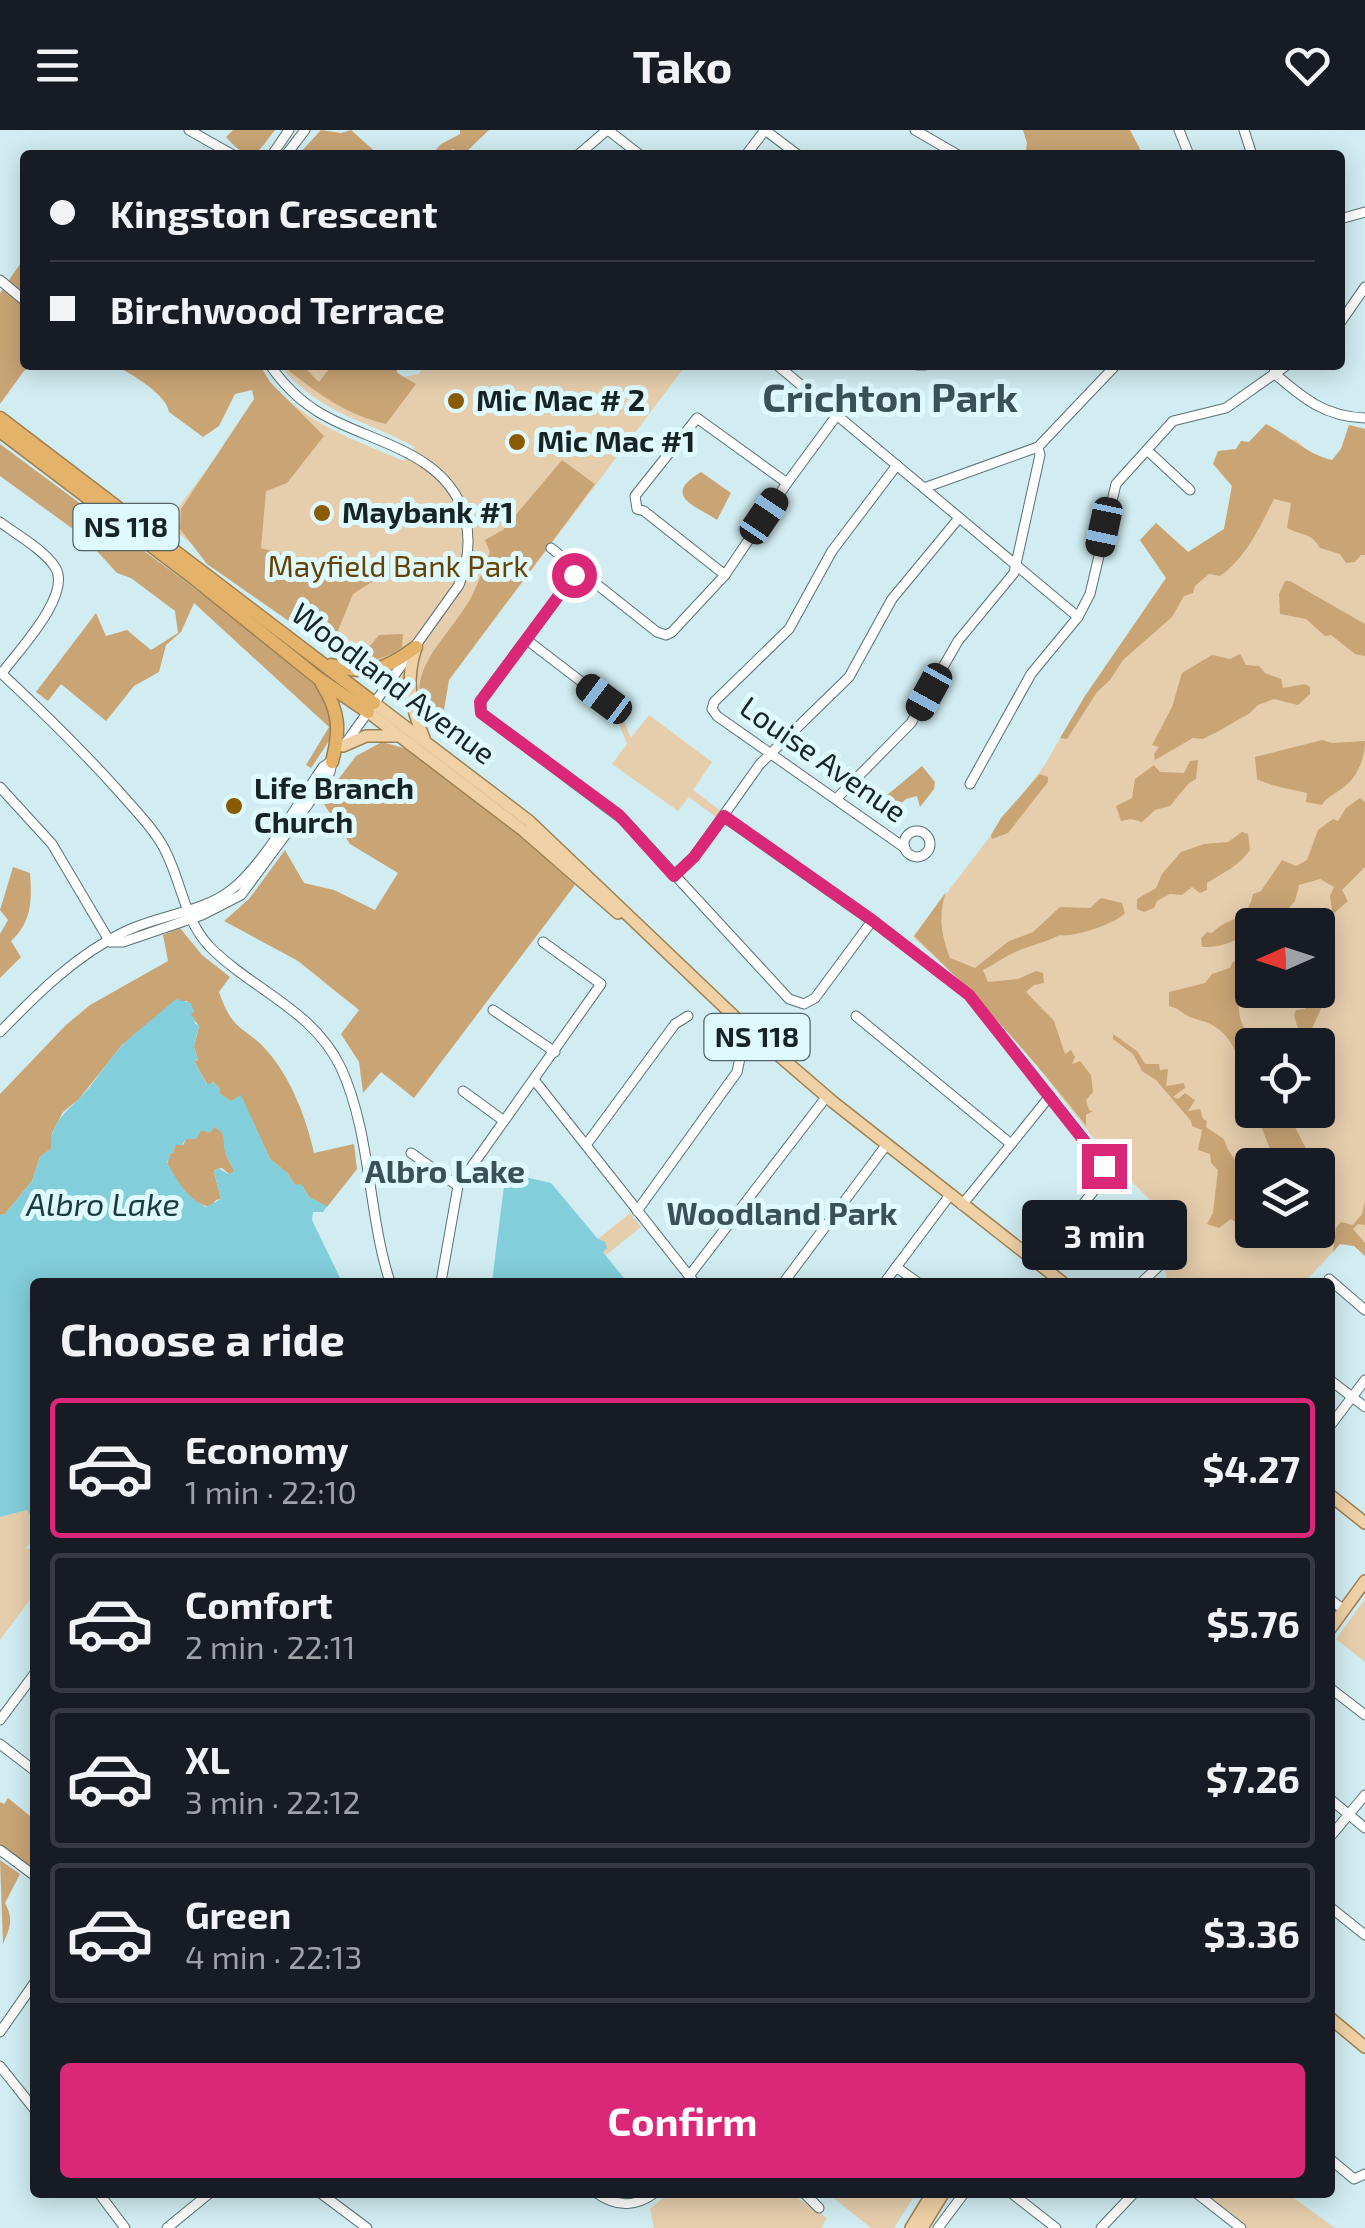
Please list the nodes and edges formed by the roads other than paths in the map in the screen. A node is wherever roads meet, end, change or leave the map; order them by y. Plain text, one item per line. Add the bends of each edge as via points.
1 (188, 130) edge
2 (607, 130) edge
3 (765, 130) edge
4 (916, 130) edge
5 (224, 150) edge
6 (584, 150) edge
7 (633, 150) edge
8 (750, 150) edge
9 (791, 150) edge
10 (950, 150) edge
11 (0, 280) edge
12 (1365, 287) edge
13 (20, 297) edge
14 (1345, 316) edge
15 (274, 370) edge
16 (783, 370) edge
17 (1111, 370) edge
18 (1274, 370) edge
19 (837, 415) junction
20 (0, 418) edge
21 (1365, 418) edge
22 (0, 434) edge
23 (1038, 447) junction
24 (1148, 451) junction
25 (897, 465) junction
26 (786, 482) junction
27 (924, 488) junction
28 (1190, 490) dead end
29 (959, 518) junction
30 (0, 522) edge
31 (551, 548) dead end
32 (1016, 566) junction
33 (578, 568) junction
34 (726, 575) junction
35 (1078, 617) junction
36 (528, 640) junction
37 (416, 648) junction
38 (324, 662) junction
39 (1, 673) edge
40 (318, 678) junction
41 (604, 699) dead end
42 (371, 708) junction
43 (397, 736) junction
44 (425, 742) junction
45 (343, 746) junction
46 (770, 754) junction
47 (332, 762) junction
48 (970, 784) dead end
49 (0, 787) edge
50 (10, 796) junction
51 (836, 799) junction
52 (0, 807) edge
53 (724, 816) junction
54 (905, 848) dead end
55 (674, 876) junction
56 (189, 915) junction
57 (872, 920) junction
58 (110, 942) junction
59 (543, 942) dead end
60 (690, 974) junction
61 (494, 1010) dead end
62 (688, 1016) dead end
63 (856, 1016) dead end
64 (0, 1032) edge
65 (555, 1052) junction
66 (740, 1058) dead end
67 (534, 1081) junction
68 (463, 1091) dead end
69 (826, 1096) junction
70 (1050, 1096) junction
71 (504, 1121) junction
72 (887, 1144) junction
73 (1011, 1144) junction
74 (586, 1145) junction
75 (411, 1153) dead end
76 (458, 1186) junction
77 (950, 1195) junction
78 (962, 1206) junction
79 (637, 1211) junction
80 (1036, 1262) junction
81 (1159, 1266) dead end
82 (896, 1268) junction
83 (389, 1278) edge
84 (442, 1278) edge
85 (691, 1278) edge
86 (693, 1278) edge
87 (787, 1278) edge
88 (888, 1278) edge
89 (911, 1278) edge
90 (1057, 1278) edge
91 (1146, 1278) edge
92 (1335, 1283) edge
93 (1365, 1310) edge
94 (1365, 1380) edge
95 (1335, 1384) edge
96 (1352, 1397) junction
97 (1365, 1407) edge
98 (1335, 1419) edge
99 (1335, 1499) edge
100 (1365, 1523) edge
101 (1365, 1581) edge
102 (1335, 1603) edge
103 (1344, 1610) junction
104 (1335, 1622) edge
105 (30, 1680) edge
106 (1335, 1692) edge
107 (1365, 1716) edge
108 (0, 1720) edge
109 (0, 1744) edge
110 (30, 1767) edge
111 (1365, 1794) edge
112 (1335, 1803) edge
113 (1348, 1815) junction
114 (1365, 1828) edge
115 (1335, 1832) edge
116 (0, 1850) edge
117 (30, 1872) edge
118 (1335, 1912) edge
119 (1365, 1935) edge
120 (30, 1989) edge
121 (1335, 2022) edge
122 (0, 2032) edge
123 (1364, 2044) edge
124 (0, 2066) edge
125 (30, 2104) edge
126 (1335, 2163) edge
127 (1361, 2177) edge
128 (102, 2198) edge
129 (204, 2198) edge
130 (328, 2198) edge
131 (605, 2198) edge
132 (646, 2198) edge
133 (810, 2198) edge
134 (929, 2198) edge
135 (940, 2198) edge
136 (960, 2198) edge
137 (1018, 2198) edge
138 (1129, 2198) edge
139 (1203, 2198) edge
140 (819, 2208) dead end
141 (125, 2228) edge
142 (167, 2228) edge
143 (367, 2228) edge
144 (911, 2228) edge
145 (922, 2228) edge
146 (938, 2228) edge
147 (1056, 2228) edge
148 (1101, 2228) edge
149 (1241, 2228) edge

1 - 5 street
2 - 6 street
2 - 7 street
3 - 8 street
3 - 9 street
4 - 10 street
11 - 13 street
12 - 14 street
15 - 37 street via 322,414 422,461 459,502 466,565
16 - 19 street
17 - 23 street
18 - 21 street via 1320,410
18 - 24 street via 1226,408 1176,419
19 - 25 street
19 - 26 street
20 - 38 highway, Woodland Avenue / NS 118
22 - 40 highway, Woodland Avenue / NS 118
23 - 27 street
23 - 32 street
24 - 28 street
24 - 35 street via 1113,488 1090,594
25 - 27 street
25 - 46 street, Louise Avenue via 832,552 789,629 714,702 713,712
26 - 34 street
26 - 34 street via 697,418 635,496 637,508
27 - 29 street
29 - 32 street
29 - 46 street via 892,599 849,677
30 - 39 street via 46,558 60,580 56,599
31 - 33 street
32 - 35 street
32 - 51 street via 958,641 912,723
33 - 34 street via 666,634
33 - 36 street
35 - 48 street via 1030,674
36 - 41 street
36 - 55 street via 480,702 480,711 619,815
37 - 38 highway via 373,670 354,672
37 - 42 street
37 - 44 main road via 408,688
38 - 42 highway, Woodland Avenue / NS 118
39 - 56 street via 85,752 150,828
40 - 42 highway, Woodland Avenue / NS 118
40 - 47 highway via 337,713
42 - 43 main road, Woodland Avenue / NS 118
42 - 44 main road, Woodland Avenue / NS 118
42 - 45 street
43 - 45 main road via 366,736
43 - 60 main road, Woodland Avenue / NS 118 via 524,831
44 - 60 main road, Woodland Avenue / NS 118 via 529,820
45 - 47 street
46 - 51 street, Louise Avenue
46 - 53 street
47 - 56 street via 250,887 223,906
49 - 50 street
50 - 52 street
50 - 58 street via 52,844
51 - 54 street, Louise Avenue
53 - 55 street
53 - 57 street
55 - 57 street via 796,1003 815,998
56 - 58 street
56 - 83 street via 207,944 318,1032 341,1068
57 - 70 street via 974,1000
58 - 64 street via 52,980
59 - 65 street via 601,984
60 - 69 main road, Woodland Avenue / NS 118
61 - 65 street
62 - 74 street via 675,1024
63 - 73 street
65 - 67 street
66 - 79 street
67 - 71 street
67 - 74 street
68 - 71 street
69 - 72 main road, Woodland Avenue / NS 118
69 - 86 street
70 - 73 street
70 - 80 street via 1105,1175
71 - 76 street
72 - 77 main road, Woodland Avenue / NS 118
72 - 87 street
73 - 78 street
74 - 79 street
75 - 76 street
76 - 84 street
77 - 78 main road, Woodland Avenue / NS 118
77 - 82 street
78 - 80 main road, Woodland Avenue / NS 118
79 - 85 street
80 - 90 main road, Woodland Avenue / NS 118
81 - 91 street
82 - 88 street
82 - 89 street
92 - 93 street
94 - 96 street
95 - 96 street
96 - 97 street
96 - 98 street
99 - 100 main road
101 - 103 main road
102 - 103 street
103 - 104 main road
105 - 108 street
106 - 107 street
109 - 110 street
111 - 113 street
112 - 113 street
113 - 114 street
113 - 115 street
116 - 117 street
118 - 119 street
120 - 122 street
121 - 123 main road
124 - 125 street
126 - 127 street
128 - 141 street
129 - 142 street
130 - 143 street
131 - 132 street via 616,2205
133 - 140 street
134 - 144 main road
135 - 145 main road
136 - 146 street
137 - 147 street
138 - 148 street
139 - 149 street

